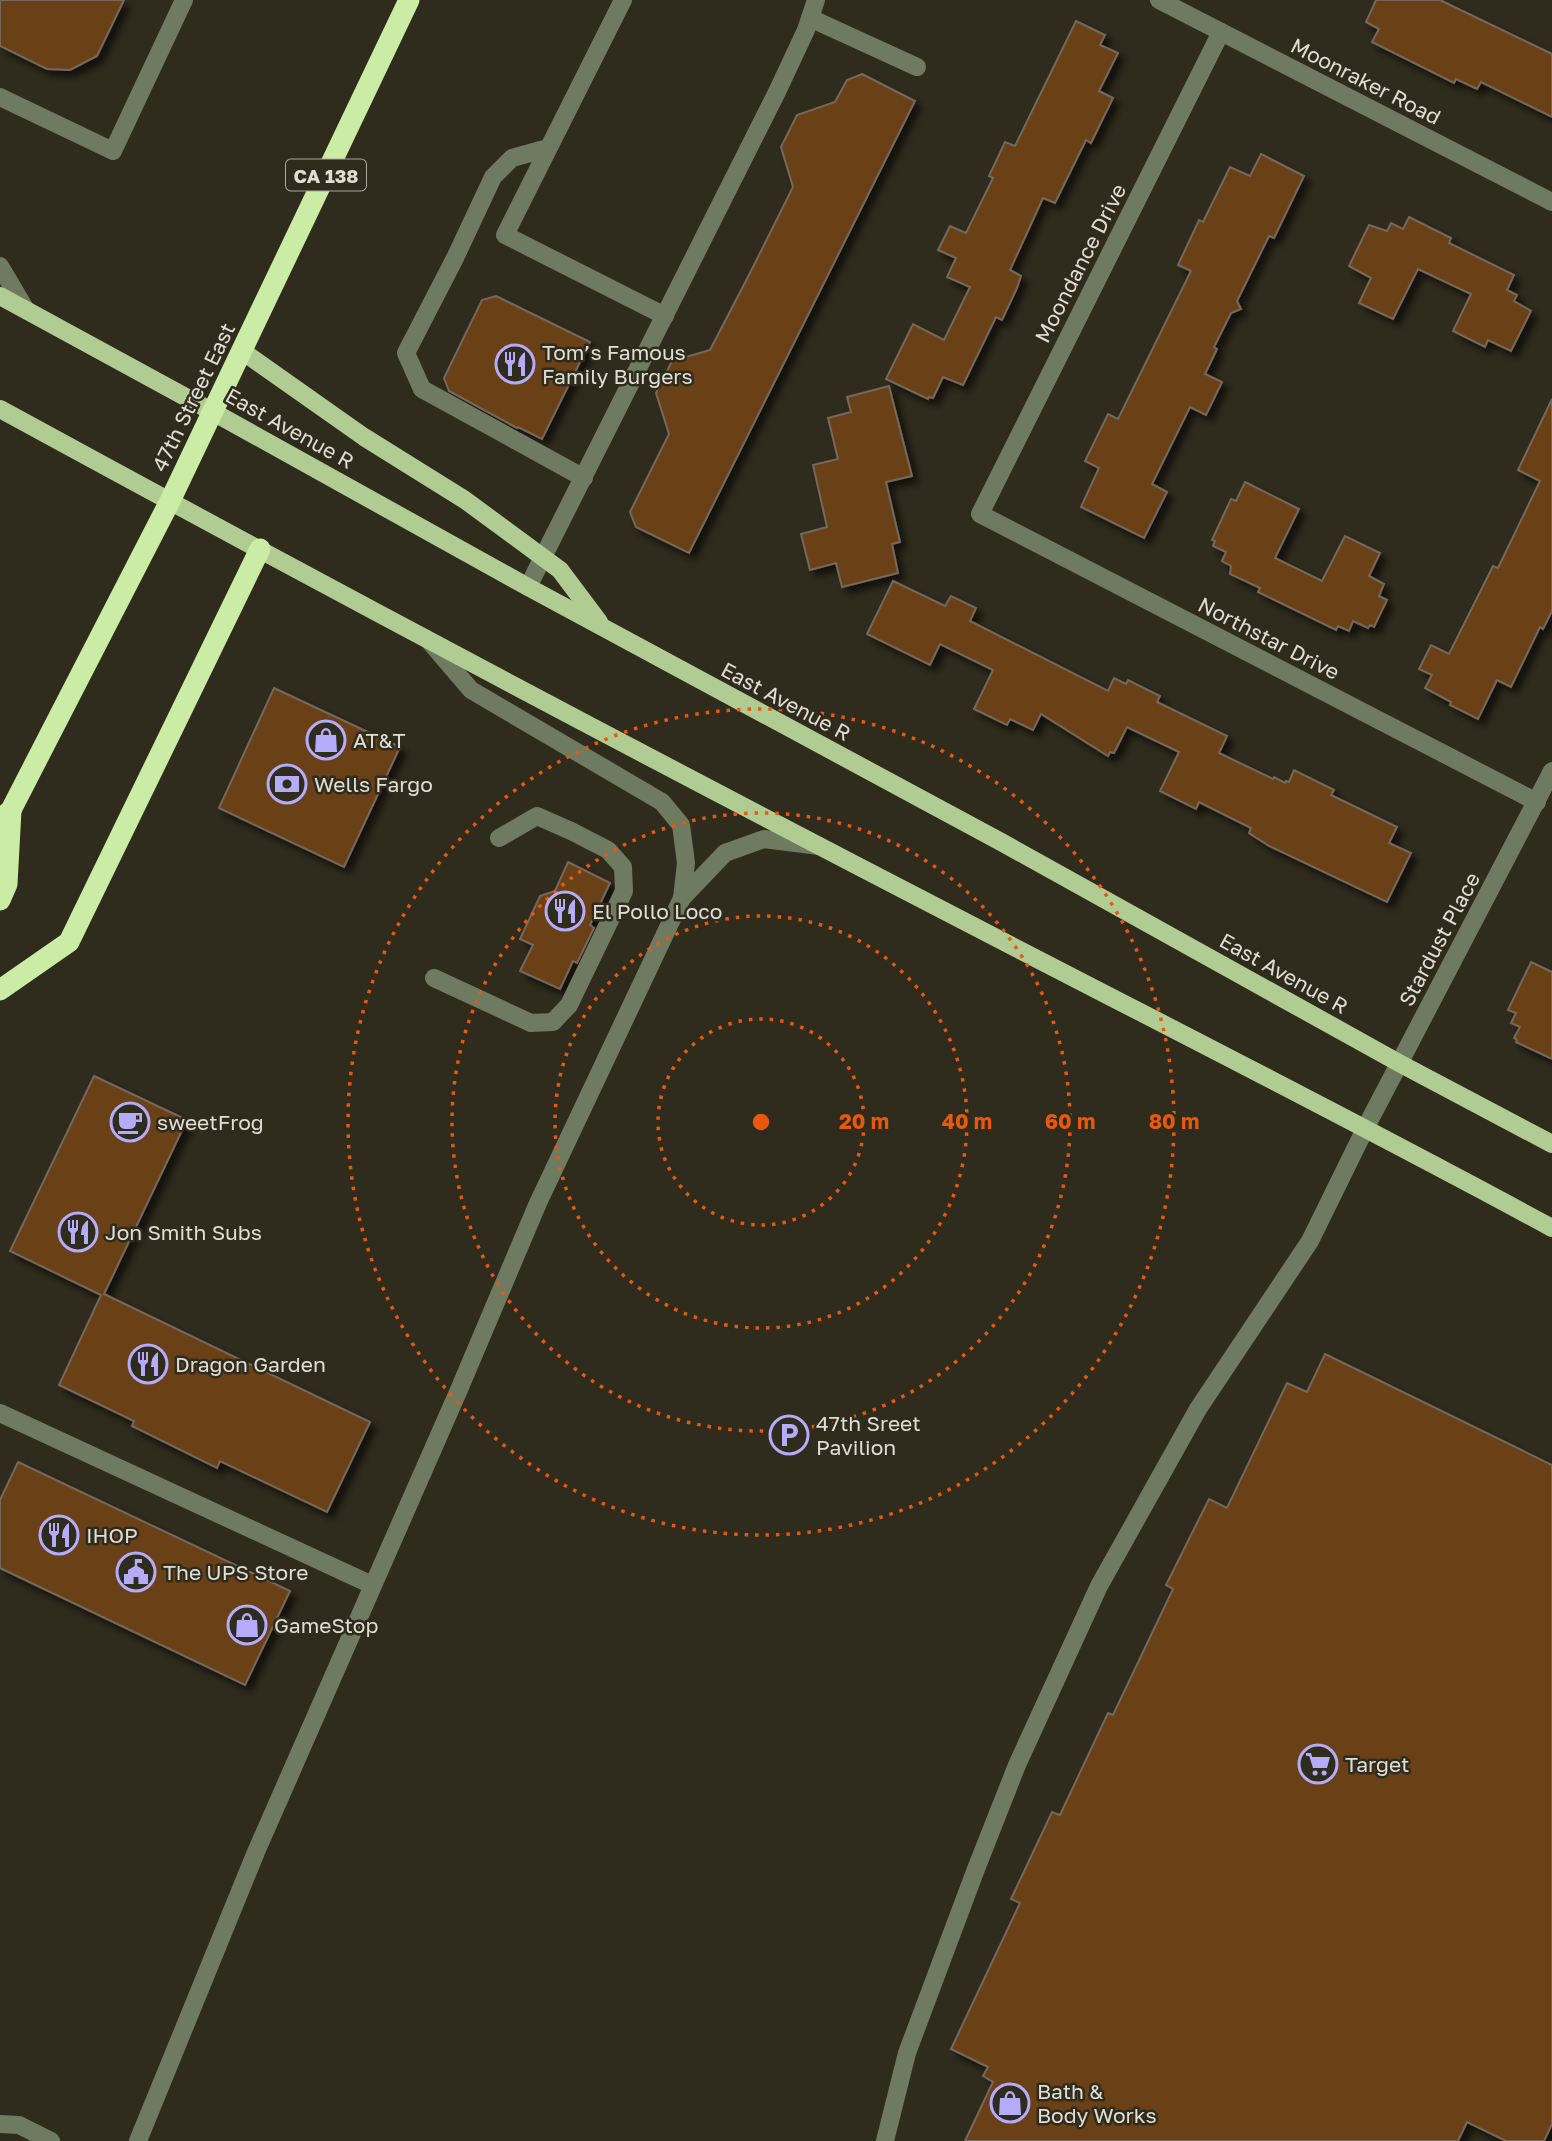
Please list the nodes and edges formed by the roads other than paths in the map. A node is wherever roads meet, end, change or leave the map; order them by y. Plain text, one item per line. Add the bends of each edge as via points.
1 (184, 0) edge
2 (409, 0) edge
3 (623, 0) edge
4 (816, 0) edge
5 (1159, 0) edge
6 (810, 18) junction
7 (1221, 32) junction
8 (917, 67) dead end
9 (0, 96) edge
10 (548, 148) junction
11 (1552, 202) edge
12 (0, 266) edge
13 (0, 296) edge
14 (26, 310) junction
15 (665, 316) junction
16 (242, 351) junction
17 (0, 408) edge
18 (213, 412) junction
19 (584, 478) junction
20 (170, 501) junction
21 (979, 514) joint
22 (260, 549) junction
23 (543, 557) junction
24 (528, 587) junction
25 (604, 628) junction
26 (427, 638) junction
27 (1552, 771) edge
28 (1537, 802) junction
29 (6, 815) edge
30 (499, 838) dead end
31 (820, 846) junction
32 (682, 898) junction
33 (0, 900) edge
34 (434, 978) dead end
35 (0, 990) edge
36 (1399, 1063) junction
37 (1366, 1127) junction
38 (1552, 1144) edge
39 (1552, 1228) edge
40 (0, 1413) edge
41 (372, 1585) junction
42 (0, 2124) edge
43 (51, 2141) edge
44 (138, 2141) edge
45 (885, 2141) edge

1 - 9 street via 113,150
2 - 16 highway, 47th Street East / CA 138
3 - 10 street
4 - 6 street
5 - 7 street, Moonraker Road
6 - 8 street
6 - 15 street
7 - 11 street, Moonraker Road
7 - 21 street, Moondance Drive
10 - 15 street via 505,234
10 - 19 street via 512,158 493,177 406,354 422,389
12 - 14 street
13 - 14 main road, East Avenue R
14 - 18 main road, East Avenue R
15 - 19 street
16 - 18 highway, 47th Street East / CA 138
16 - 23 main road
17 - 20 main road
18 - 20 highway, 47th Street East / CA 138
18 - 24 main road, East Avenue R
19 - 23 street
20 - 22 main road
20 - 29 highway, 47th Street East / CA 138
21 - 28 street, Northstar Drive
22 - 26 main road
22 - 35 highway via 69,942
23 - 24 street
23 - 25 main road via 560,570
24 - 25 main road, East Avenue R
25 - 36 main road, East Avenue R
26 - 31 main road
26 - 32 street via 471,690 662,802 681,825 686,863
27 - 28 street, Stardust Place
28 - 36 street, Stardust Place
29 - 33 highway, 47th Street East / CA 138 via 7,884
30 - 34 street via 537,816 608,850 623,867 624,891 569,1005 552,1022 531,1023
31 - 32 street via 764,839 725,853
31 - 37 main road
32 - 41 street via 538,1203
36 - 37 street, Stardust Place
36 - 38 main road, East Avenue R
37 - 39 main road
37 - 45 street, Stardust Place via 1310,1241 1198,1409 1099,1586 1017,1765 976,1869 907,2053
40 - 41 street
41 - 44 street
42 - 43 street via 19,2125

